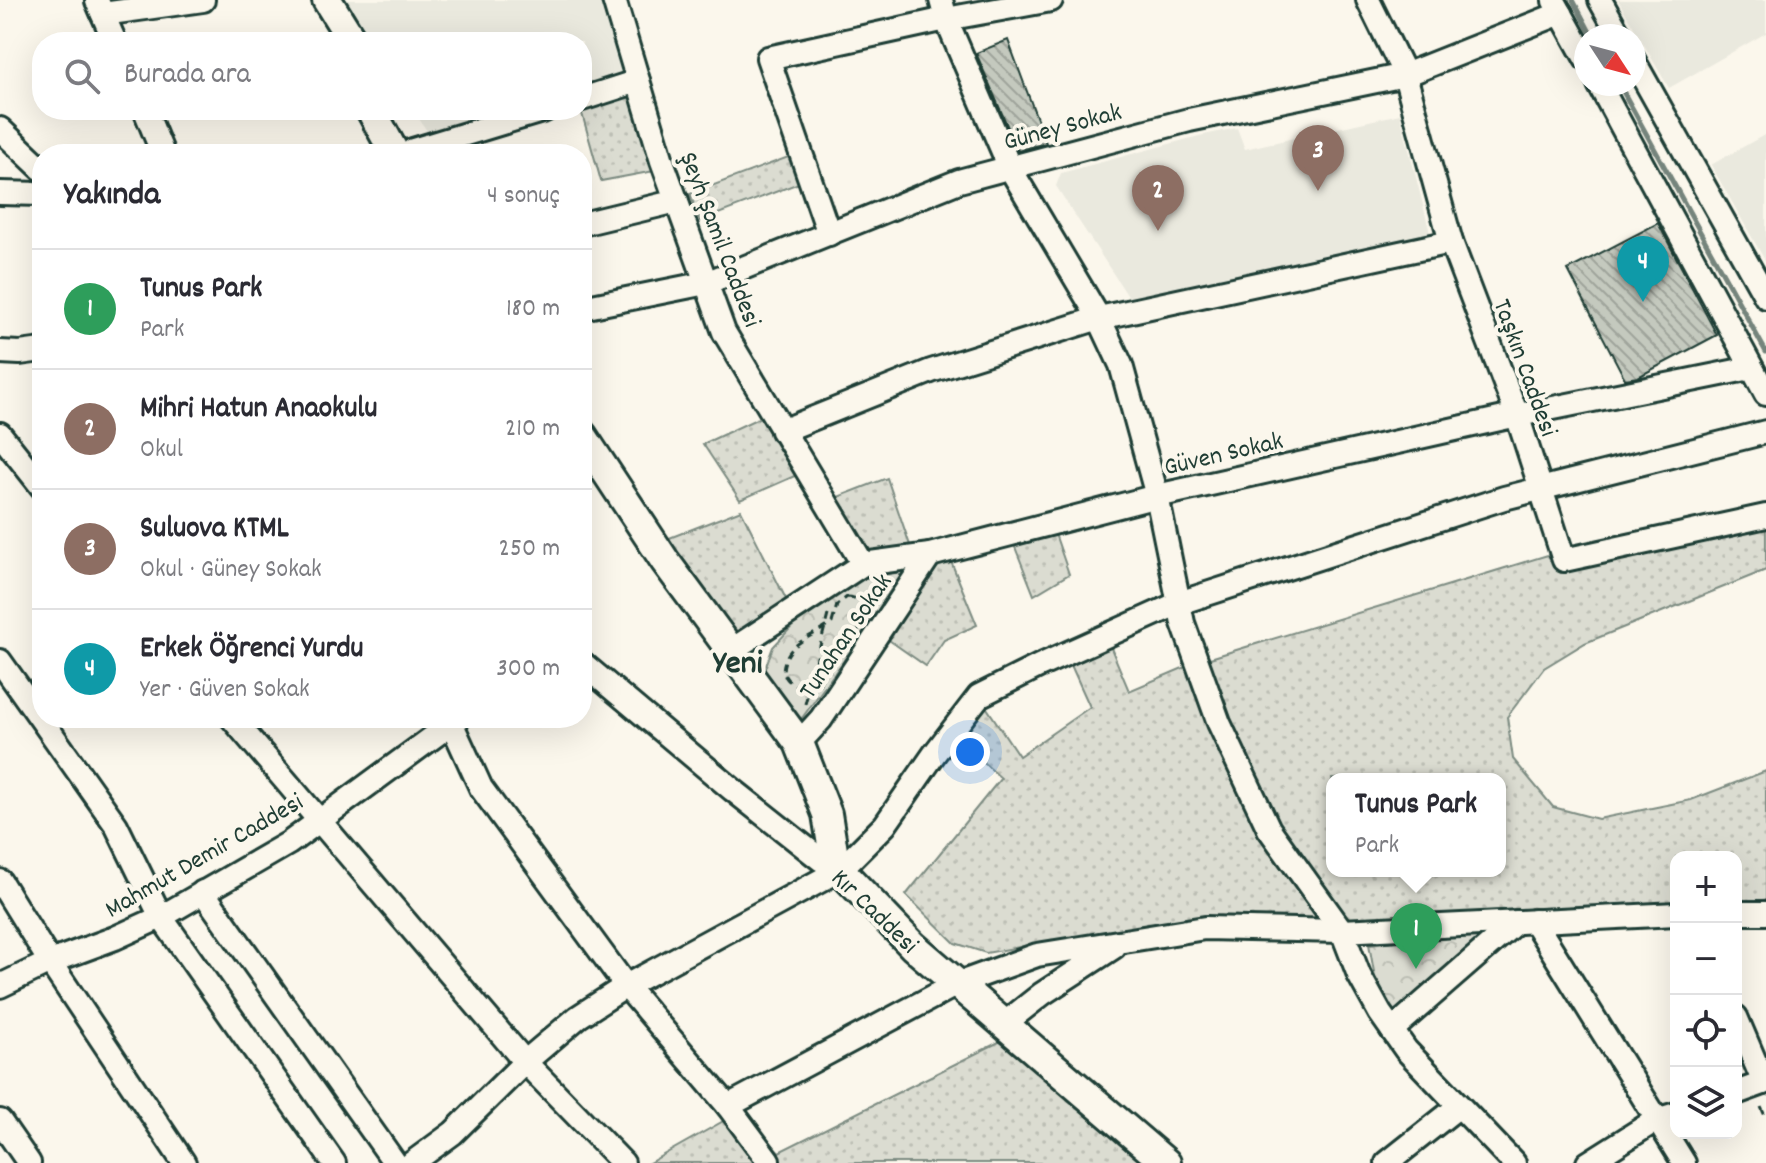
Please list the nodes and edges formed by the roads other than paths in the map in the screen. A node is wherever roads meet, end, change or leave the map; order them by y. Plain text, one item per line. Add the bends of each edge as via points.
1 (203, 0) edge
2 (305, 0) edge
3 (327, 0) edge
4 (614, 0) edge
5 (1051, 0) edge
6 (1368, 0) edge
7 (1600, 0) edge
8 (1557, 6) edge
9 (100, 7) edge
10 (944, 9) edge
11 (1613, 24) edge
12 (111, 32) edge
13 (325, 32) edge
14 (347, 32) edge
15 (1574, 37) edge
16 (1405, 75) junction
17 (638, 81) junction
18 (1646, 82) edge
19 (592, 96) edge
20 (1605, 96) edge
21 (149, 120) edge
22 (380, 120) edge
23 (396, 120) edge
24 (513, 120) edge
25 (0, 129) edge
26 (159, 144) edge
27 (400, 144) edge
28 (405, 144) edge
29 (437, 144) edge
30 (32, 159) edge
31 (1010, 168) junction
32 (0, 193) edge
33 (32, 194) edge
34 (677, 201) junction
35 (592, 222) edge
36 (829, 234) junction
37 (1451, 242) junction
38 (706, 283) junction
39 (1766, 297) edge
40 (592, 306) edge
41 (1099, 318) junction
42 (32, 351) edge
43 (0, 352) edge
44 (1751, 368) junction
45 (1766, 394) edge
46 (1517, 415) junction
47 (782, 431) junction
48 (1766, 432) edge
49 (0, 434) edge
50 (592, 450) edge
51 (32, 474) edge
52 (592, 480) edge
53 (1541, 487) junction
54 (1157, 496) junction
55 (1766, 516) edge
56 (930, 555) junction
57 (863, 564) junction
58 (1179, 603) junction
59 (732, 650) junction
60 (0, 661) edge
61 (592, 671) edge
62 (32, 706) edge
63 (47, 728) edge
64 (241, 728) edge
65 (442, 728) edge
66 (458, 728) edge
67 (808, 733) junction
68 (320, 820) junction
69 (836, 860) junction
70 (0, 881) edge
71 (203, 892) junction
72 (1742, 913) edge
73 (1766, 913) edge
74 (1670, 914) edge
75 (161, 917) junction
76 (1525, 921) junction
77 (1342, 931) junction
78 (1119, 944) junction
79 (50, 962) junction
80 (957, 984) junction
81 (0, 986) edge
82 (626, 986) junction
83 (1004, 1024) junction
84 (1392, 1030) junction
85 (1742, 1031) edge
86 (525, 1062) junction
87 (1765, 1083) edge
88 (1742, 1091) edge
89 (728, 1106) junction
90 (1459, 1106) junction
91 (1666, 1117) edge
92 (0, 1121) edge
93 (768, 1160) dead end
94 (29, 1163) edge
95 (184, 1163) edge
96 (334, 1163) edge
97 (395, 1163) edge
98 (412, 1163) edge
99 (623, 1163) edge
100 (1166, 1163) edge
101 (1387, 1163) edge
102 (1514, 1163) edge
103 (1588, 1163) edge
104 (1684, 1163) edge

1 - 9 street
2 - 13 main road
3 - 14 main road
4 - 17 street, Şeyh Şamil Caddesi
5 - 10 street
6 - 16 street, Taşkın Caddesi
7 - 11 street
8 - 15 street
8 - 16 street, Güney Sokak
9 - 12 street
10 - 31 street
10 - 36 street via 768,58
16 - 31 street, Güney Sokak via 1189,120
16 - 37 street, Taşkın Caddesi
17 - 19 street
17 - 34 street, Şeyh Şamil Caddesi
18 - 39 street
20 - 44 street
21 - 26 street
22 - 27 main road
23 - 28 main road
24 - 29 street
25 - 30 street
31 - 36 street, Güney Sokak via 959,181
31 - 41 street
32 - 33 street
34 - 35 street
34 - 38 street, Şeyh Şamil Caddesi
36 - 38 street, Güney Sokak
37 - 41 street
37 - 46 street, Taşkın Caddesi
38 - 40 street, Güney Sokak
38 - 47 street, Şeyh Şamil Caddesi via 724,332
41 - 47 street via 931,371
41 - 54 street via 1121,365
42 - 43 street
44 - 45 street
44 - 46 street, Güven Sokak
46 - 53 street, Taşkın Caddesi
46 - 54 street, Güven Sokak
47 - 57 street, Şeyh Şamil Caddesi
48 - 53 street
49 - 51 street
50 - 59 main road
52 - 69 main road via 638,552 768,729
53 - 55 street, Taşkın Caddesi via 1564,560
53 - 58 street
54 - 56 street, Güven Sokak
54 - 58 street
56 - 57 street, Güven Sokak
56 - 67 street, Tunahan Sokak
57 - 59 street, Güven Sokak
58 - 69 street via 979,696 885,825
58 - 77 street via 1219,723 1269,829
59 - 67 main road
60 - 62 street
61 - 69 street, Kır Caddesi via 820,859
63 - 75 street via 116,825
64 - 68 street
65 - 68 street, Mahmut Demir Caddesi
66 - 82 street via 481,788
67 - 69 main road
68 - 71 street, Mahmut Demir Caddesi
68 - 86 street
69 - 80 main road, Kır Caddesi via 913,946
69 - 82 street
70 - 79 street
71 - 75 street, Mahmut Demir Caddesi
71 - 97 street
72 - 73 street
74 - 76 street
75 - 79 street, Mahmut Demir Caddesi
75 - 96 street
76 - 77 street
76 - 84 street
76 - 91 street
77 - 78 street via 1205,928
77 - 84 street via 1359,975
78 - 80 street via 1037,955
78 - 83 street
79 - 81 street, Mahmut Demir Caddesi
79 - 95 street
80 - 83 main road, Kır Caddesi
80 - 89 street
82 - 86 street via 578,1017
82 - 89 street
83 - 100 main road, Kır Caddesi
84 - 90 street
85 - 87 street
86 - 98 street via 453,1133
86 - 99 street
87 - 88 street
89 - 93 street
90 - 101 street
90 - 102 street
91 - 103 street
91 - 104 street
92 - 94 street

